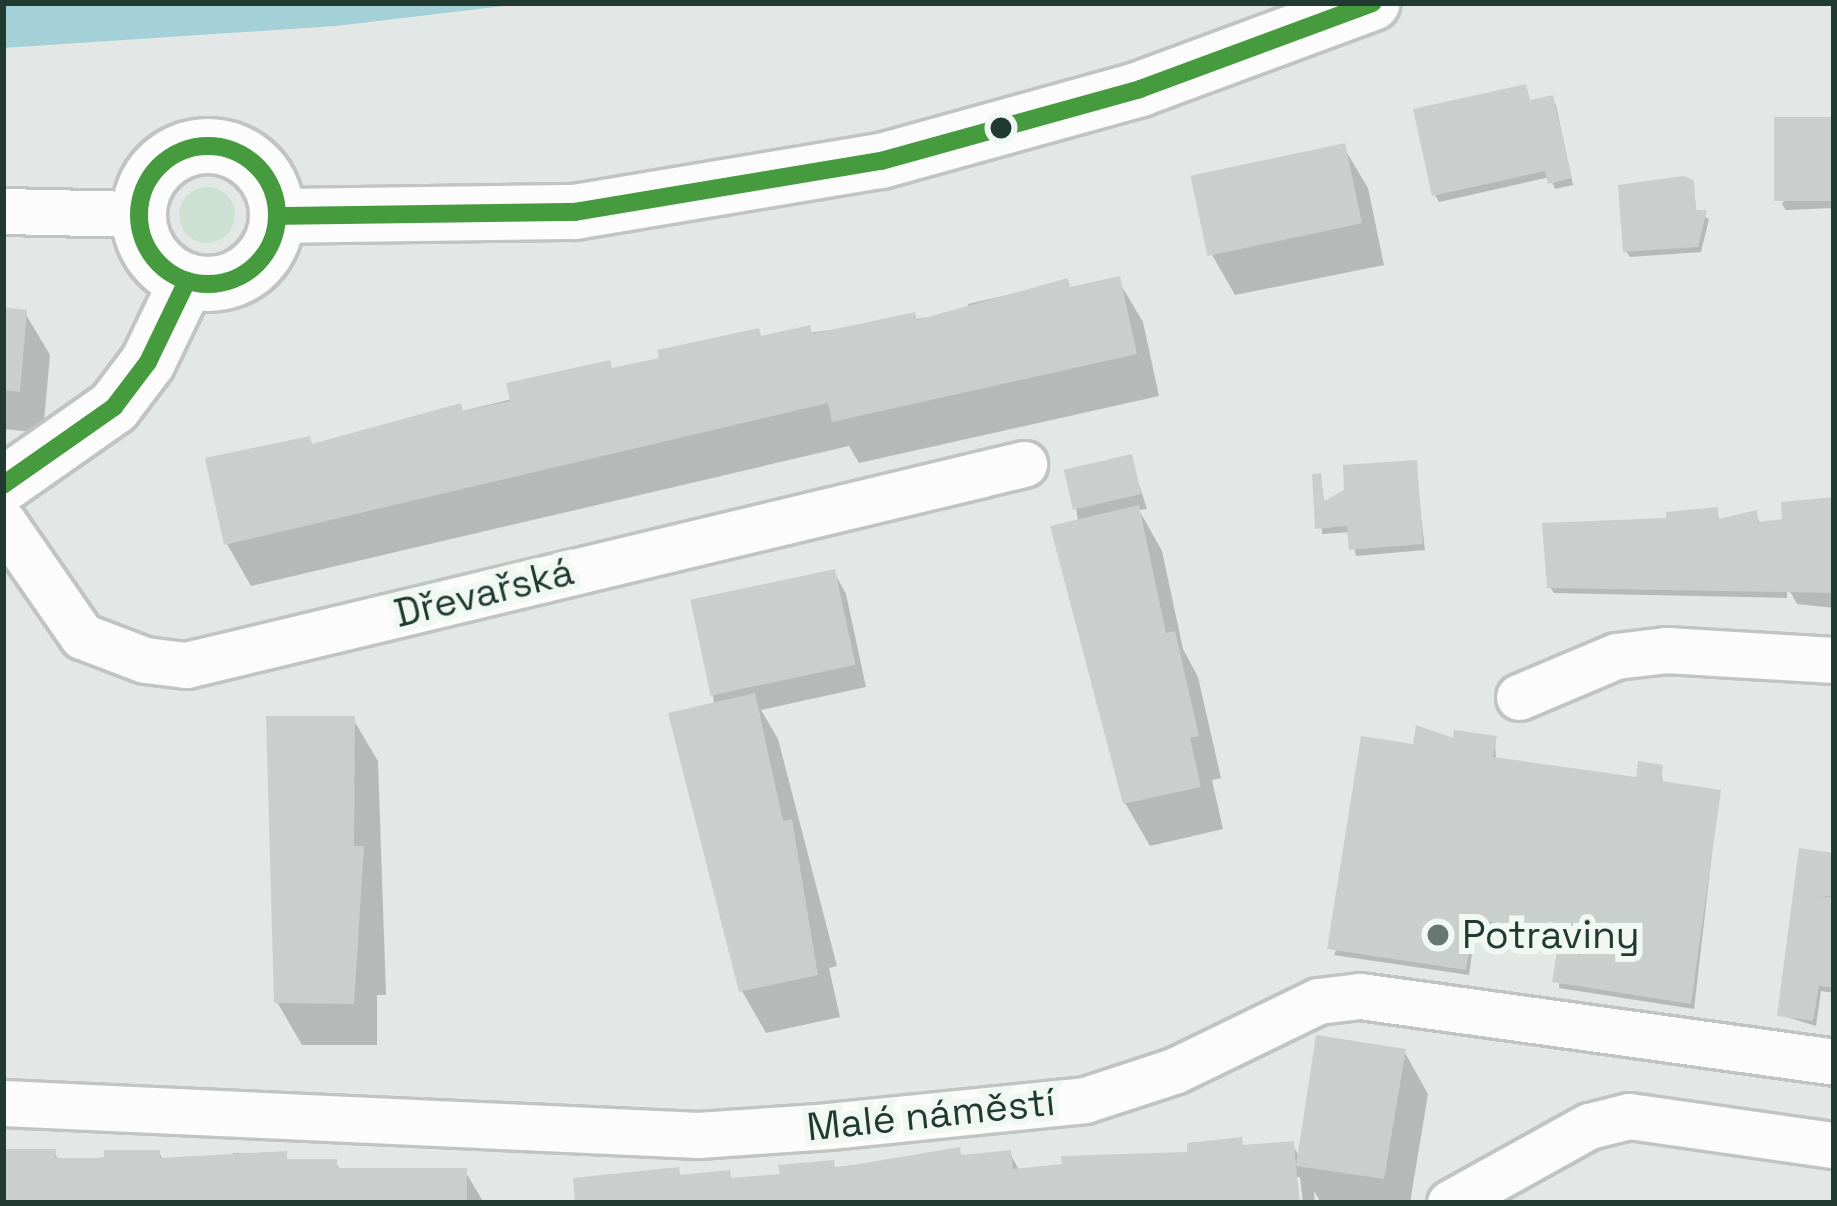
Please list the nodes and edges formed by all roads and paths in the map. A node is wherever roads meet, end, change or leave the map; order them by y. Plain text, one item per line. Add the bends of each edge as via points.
1 (1373, 3) edge
2 (3, 211) edge
3 (138, 214) junction
4 (277, 216) junction
5 (187, 281) junction
6 (1024, 464) dead end
7 (3, 485) edge
8 (3, 522) edge
9 (1834, 660) edge
10 (1519, 697) dead end
11 (1834, 1061) edge
12 (3, 1103) edge
13 (1834, 1145) edge
14 (1450, 1203) edge

1 - 4 street via 1140,89 881,161 575,212
2 - 3 street
3 - 4 street via 159,165 208,146 258,167
3 - 5 street via 152,256
4 - 5 street via 271,244 254,267 229,281
5 - 7 street via 148,362 114,406
6 - 8 street, Dřevařská via 186,665 82,636
9 - 10 street via 1666,650 1616,656
11 - 12 street, Malé náměstí via 1360,995 1318,1001 1176,1070 1085,1100 829,1126 698,1135
13 - 14 street via 1629,1116 1589,1126

